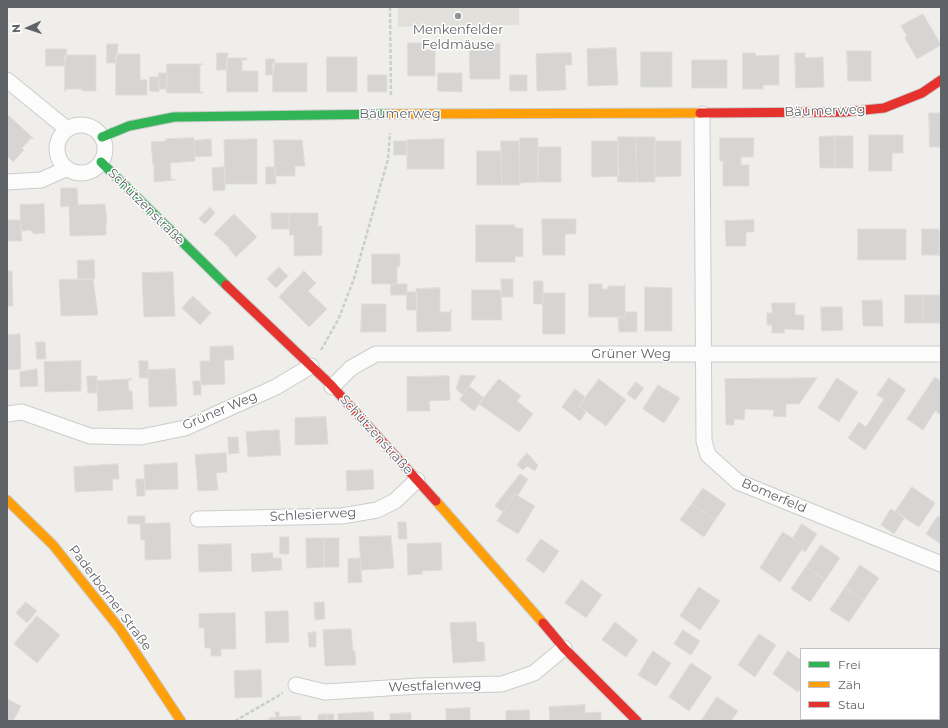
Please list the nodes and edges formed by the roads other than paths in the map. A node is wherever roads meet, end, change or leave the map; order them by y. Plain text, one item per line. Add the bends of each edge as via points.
1 (7, 80) edge
2 (941, 80) edge
3 (702, 114) junction
4 (67, 129) junction
5 (102, 137) junction
6 (101, 162) junction
7 (66, 169) junction
8 (7, 182) edge
9 (702, 354) junction
10 (941, 354) edge
11 (311, 366) junction
12 (332, 387) junction
13 (7, 414) edge
14 (417, 480) junction
15 (7, 500) edge
16 (198, 519) dead end
17 (941, 564) edge
18 (564, 648) junction
19 (296, 685) road end
20 (181, 721) edge
21 (637, 721) edge

1 - 4 street
2 - 3 street, Bäumerweg via 922,93 884,108 844,112
3 - 5 street, Bäumerweg via 174,117 129,126
3 - 9 street
4 - 5 street via 78,125 89,126
4 - 7 street via 57,145 58,158
5 - 6 street, Schützenstraße via 104,154
6 - 7 street, Schützenstraße via 88,172 80,173
6 - 11 street, Schützenstraße
7 - 8 street via 41,180
9 - 10 street, Grüner Weg
9 - 12 street, Grüner Weg via 376,354 351,368
9 - 17 street, Bomerfeld via 704,441 708,454 738,482
11 - 12 street, Schützenstraße
11 - 13 street, Grüner Weg via 276,387 185,428 141,437 90,436 22,412
12 - 14 street, Schützenstraße
14 - 16 street, Schlesierweg via 395,501 378,510 342,516
14 - 18 street, Schützenstraße
15 - 20 street, Paderborner Straße via 53,545 120,629
18 - 19 street, Westfalenweg via 534,673 502,684 325,692
18 - 21 street, Schützenstraße

